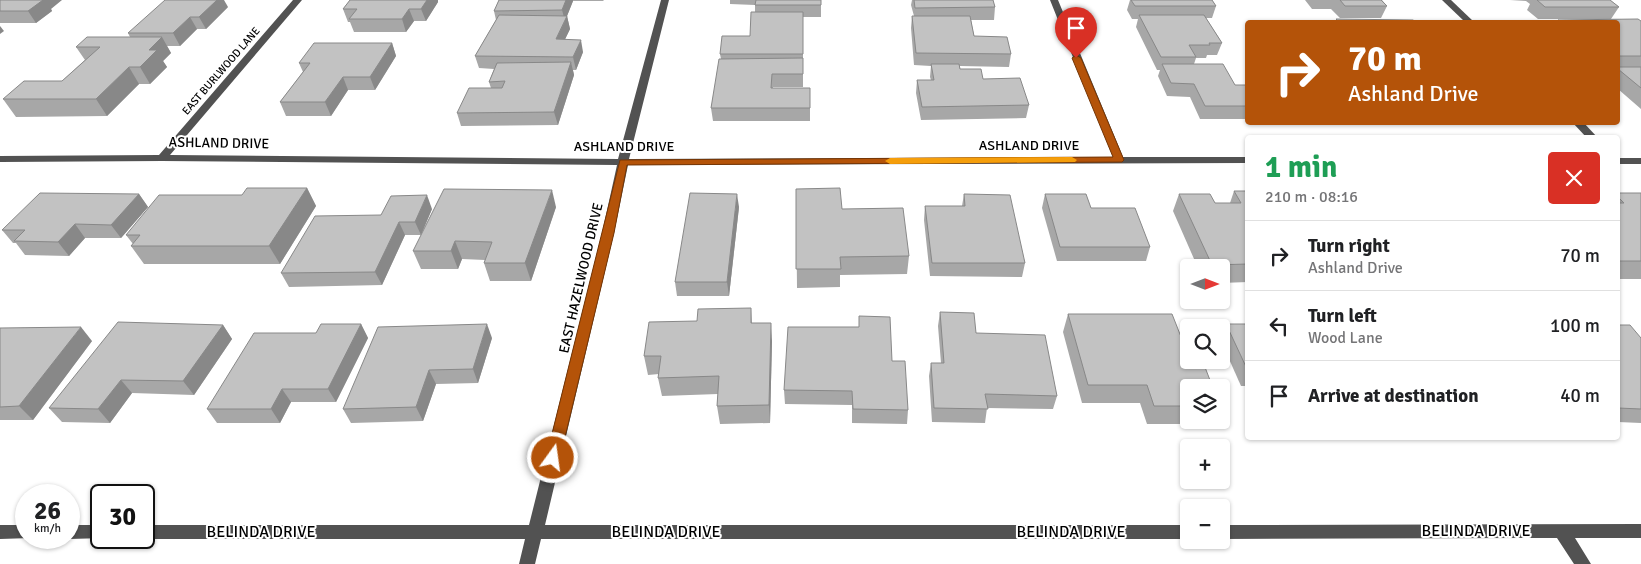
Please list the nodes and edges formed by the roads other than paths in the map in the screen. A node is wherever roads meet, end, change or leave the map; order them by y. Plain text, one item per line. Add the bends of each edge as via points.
1 (298, 0) edge
2 (665, 0) edge
3 (1054, 0) edge
4 (1446, 0) edge
5 (1468, 20) edge
6 (1580, 125) edge
7 (1591, 135) edge
8 (162, 158) junction
9 (0, 159) edge
10 (1119, 160) junction
11 (1245, 160) edge
12 (1620, 161) edge
13 (1641, 161) edge
14 (623, 162) junction
15 (1561, 531) junction
16 (1641, 531) edge
17 (0, 532) edge
18 (15, 532) edge
19 (155, 532) edge
20 (1180, 532) edge
21 (1230, 532) edge
22 (535, 533) junction
23 (527, 564) edge
24 (1583, 564) edge

1 - 8 street, EAST BURLWOOD LANE
2 - 14 street, EAST HAZELWOOD DRIVE
3 - 10 street
4 - 5 street
6 - 7 street
8 - 9 street, ASHLAND DRIVE
8 - 14 street, ASHLAND DRIVE
10 - 11 street, ASHLAND DRIVE
10 - 14 street, ASHLAND DRIVE
12 - 13 street
14 - 22 street, EAST HAZELWOOD DRIVE
15 - 16 street, BELINDA DRIVE
15 - 21 street, BELINDA DRIVE
15 - 24 street
17 - 18 street
19 - 22 street, BELINDA DRIVE
20 - 22 street, BELINDA DRIVE
22 - 23 street, EAST HAZELWOOD DRIVE

